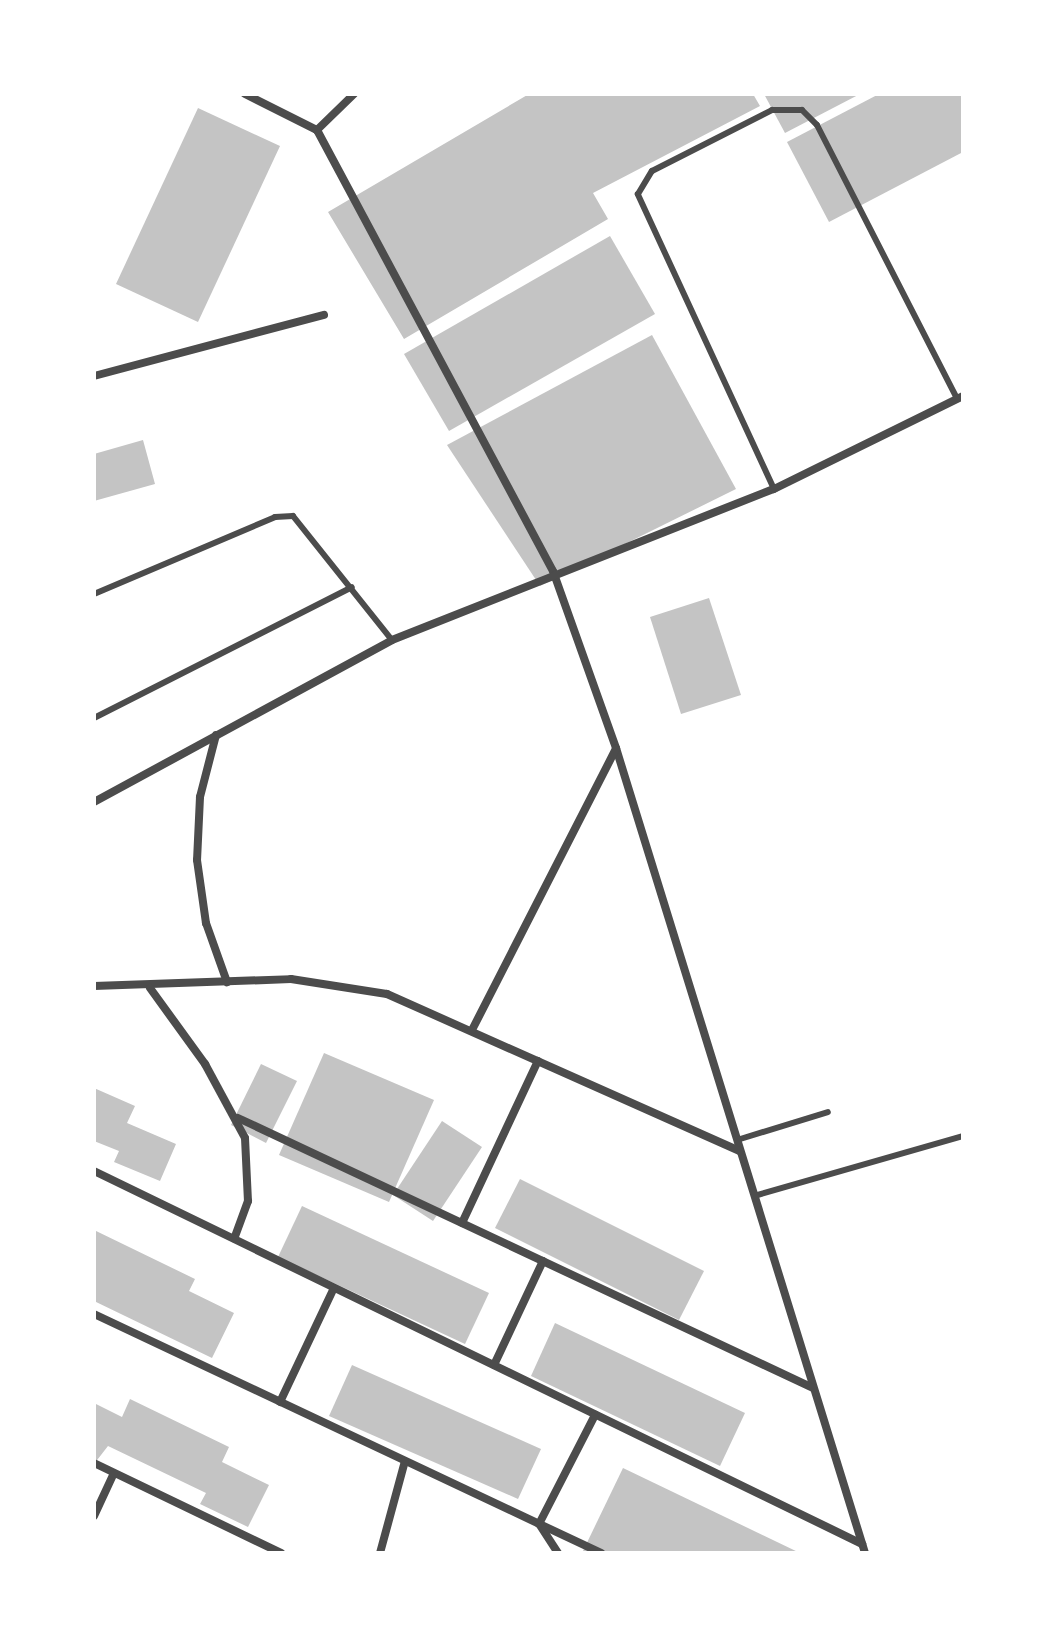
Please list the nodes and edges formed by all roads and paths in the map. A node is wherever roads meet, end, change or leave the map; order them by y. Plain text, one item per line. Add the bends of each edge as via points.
1 (245, 94) edge
2 (354, 94) edge
3 (317, 130) junction
4 (324, 315) dead end
5 (94, 376) edge
6 (960, 398) edge
7 (774, 489) junction
8 (553, 571) junction
9 (352, 587) junction
10 (94, 594) edge
11 (392, 640) junction
12 (94, 718) edge
13 (216, 735) junction
14 (616, 748) junction
15 (94, 802) edge
16 (227, 982) junction
17 (94, 986) edge
18 (150, 988) junction
19 (472, 1030) junction
20 (538, 1061) junction
21 (828, 1112) dead end
22 (238, 1118) junction
23 (963, 1136) edge
24 (737, 1140) junction
25 (740, 1151) junction
26 (94, 1171) edge
27 (754, 1196) junction
28 (462, 1223) junction
29 (234, 1239) junction
30 (543, 1261) junction
31 (334, 1288) junction
32 (94, 1314) edge
33 (494, 1365) junction
34 (813, 1388) junction
35 (280, 1402) junction
36 (595, 1415) junction
37 (405, 1461) junction
38 (94, 1463) edge
39 (114, 1473) junction
40 (94, 1516) edge
41 (539, 1524) junction
42 (863, 1549) edge
43 (281, 1553) edge
44 (380, 1553) edge
45 (558, 1553) edge
46 (601, 1553) edge

1 - 3 street
2 - 3 street
3 - 8 street
4 - 5 street
6 - 7 street
6 - 7 lane via 817,125 792,107 772,110 652,171 638,194
7 - 8 street
8 - 11 street
8 - 14 street
9 - 10 lane via 307,526 284,515
9 - 11 lane
9 - 12 lane
11 - 13 street
13 - 15 street
13 - 16 street via 200,797 197,860 206,923
14 - 19 street
14 - 24 street
16 - 18 street
16 - 19 street via 356,987
17 - 18 street
18 - 22 street
19 - 20 street
20 - 25 street
20 - 28 street
21 - 24 lane
22 - 28 street
22 - 29 street via 250,1180
23 - 27 lane
24 - 25 street
25 - 27 street
26 - 29 street
27 - 34 street
28 - 30 street
29 - 31 street
30 - 33 street
30 - 34 street
31 - 33 street
31 - 35 street
32 - 35 street
33 - 36 street
34 - 42 street
35 - 37 street
36 - 41 street
36 - 42 street
37 - 41 street
37 - 44 street
38 - 39 street
39 - 40 street
39 - 43 street
41 - 45 street
41 - 46 street

